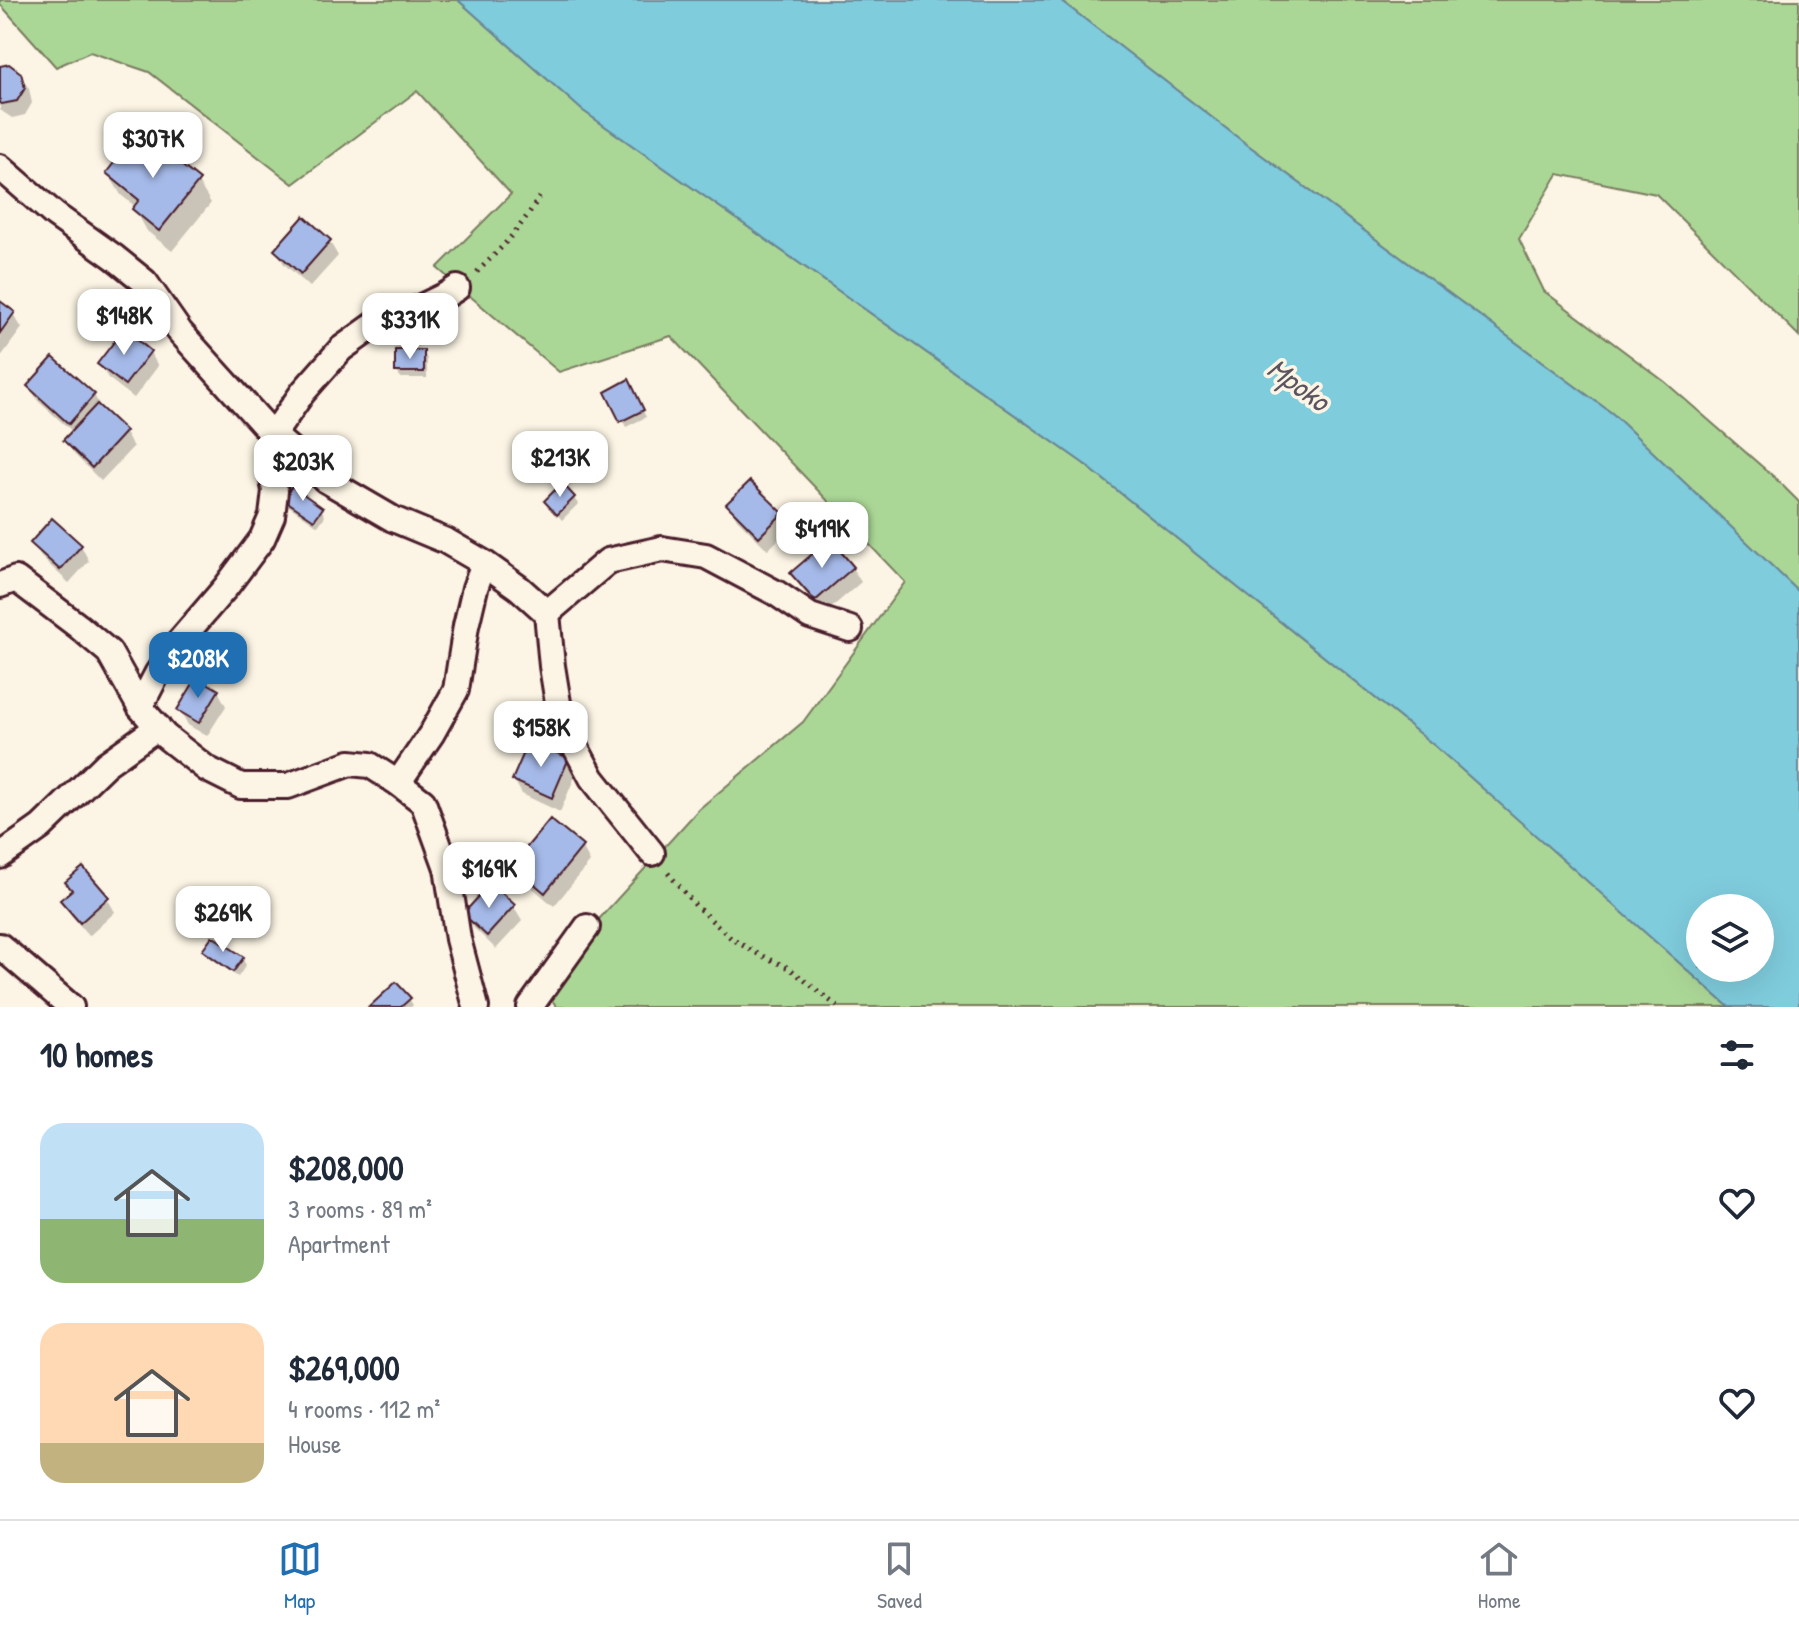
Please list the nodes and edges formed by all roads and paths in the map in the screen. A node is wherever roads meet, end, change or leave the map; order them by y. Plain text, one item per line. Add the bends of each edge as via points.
1 (0, 167) edge
2 (542, 192) dead end
3 (457, 288) joint
4 (273, 435) junction
5 (484, 563) junction
6 (5, 576) edge
7 (547, 613) junction
8 (850, 629) dead end
9 (140, 707) junction
10 (158, 727) junction
11 (398, 783) junction
12 (652, 853) joint
13 (0, 856) edge
14 (587, 927) dead end
15 (0, 946) edge
16 (9, 971) edge
17 (71, 1007) edge
18 (476, 1007) edge
19 (530, 1007) edge
20 (838, 1007) edge

1 - 4 street via 145,282 180,332
2 - 3 path via 507,243
3 - 4 street via 376,324 341,349
4 - 5 street via 326,480
4 - 9 street via 269,457 275,491 262,539 177,644
5 - 7 street
5 - 11 street via 466,626 456,690
6 - 9 street via 109,652
7 - 8 street via 608,561 662,549 706,556 810,616
7 - 12 street via 558,703 576,748 592,778
9 - 10 street
10 - 11 street via 207,769 241,786 288,786 350,763 370,765
10 - 13 street via 106,764 41,827
11 - 18 street via 423,802 447,868
12 - 20 path via 732,939 789,968
14 - 19 street
15 - 16 street
16 - 17 street

